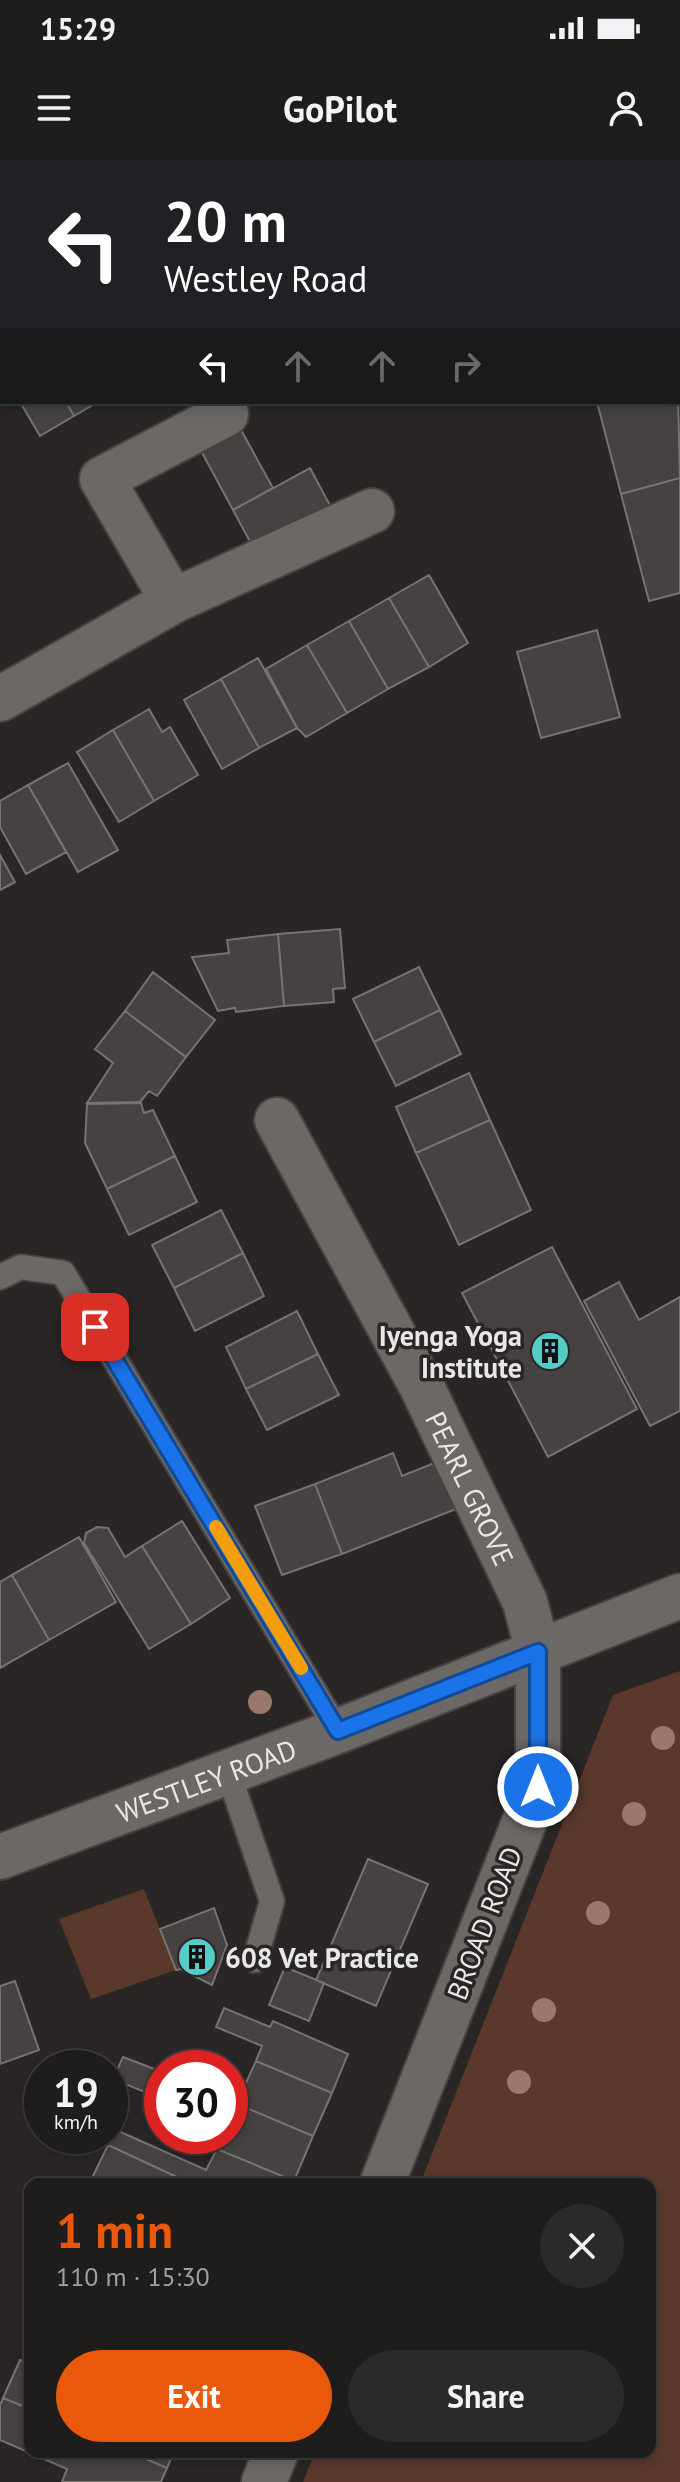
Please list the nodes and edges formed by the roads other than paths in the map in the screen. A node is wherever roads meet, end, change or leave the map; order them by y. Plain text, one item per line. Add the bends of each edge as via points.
1 (226, 414) dead end
2 (372, 511) dead end
3 (173, 601) junction
4 (0, 699) edge
5 (277, 1120) dead end
6 (0, 1277) edge
7 (680, 1596) edge
8 (538, 1652) junction
9 (338, 1731) junction
10 (228, 1772) junction
11 (0, 1857) edge
12 (255, 1960) dead end
13 (384, 2178) edge
14 (274, 2458) edge
15 (264, 2482) edge

1 - 3 street via 102,479
2 - 3 street
3 - 4 street
5 - 8 street, PEARL GROVE via 422,1387 525,1602
6 - 9 lane via 21,1267 63,1273
7 - 8 street, WESTLEY ROAD
8 - 9 street, WESTLEY ROAD
8 - 13 street, BROAD ROAD via 538,1787
9 - 10 street, WESTLEY ROAD
10 - 11 street, WESTLEY ROAD
10 - 12 lane via 272,1901
14 - 15 street

